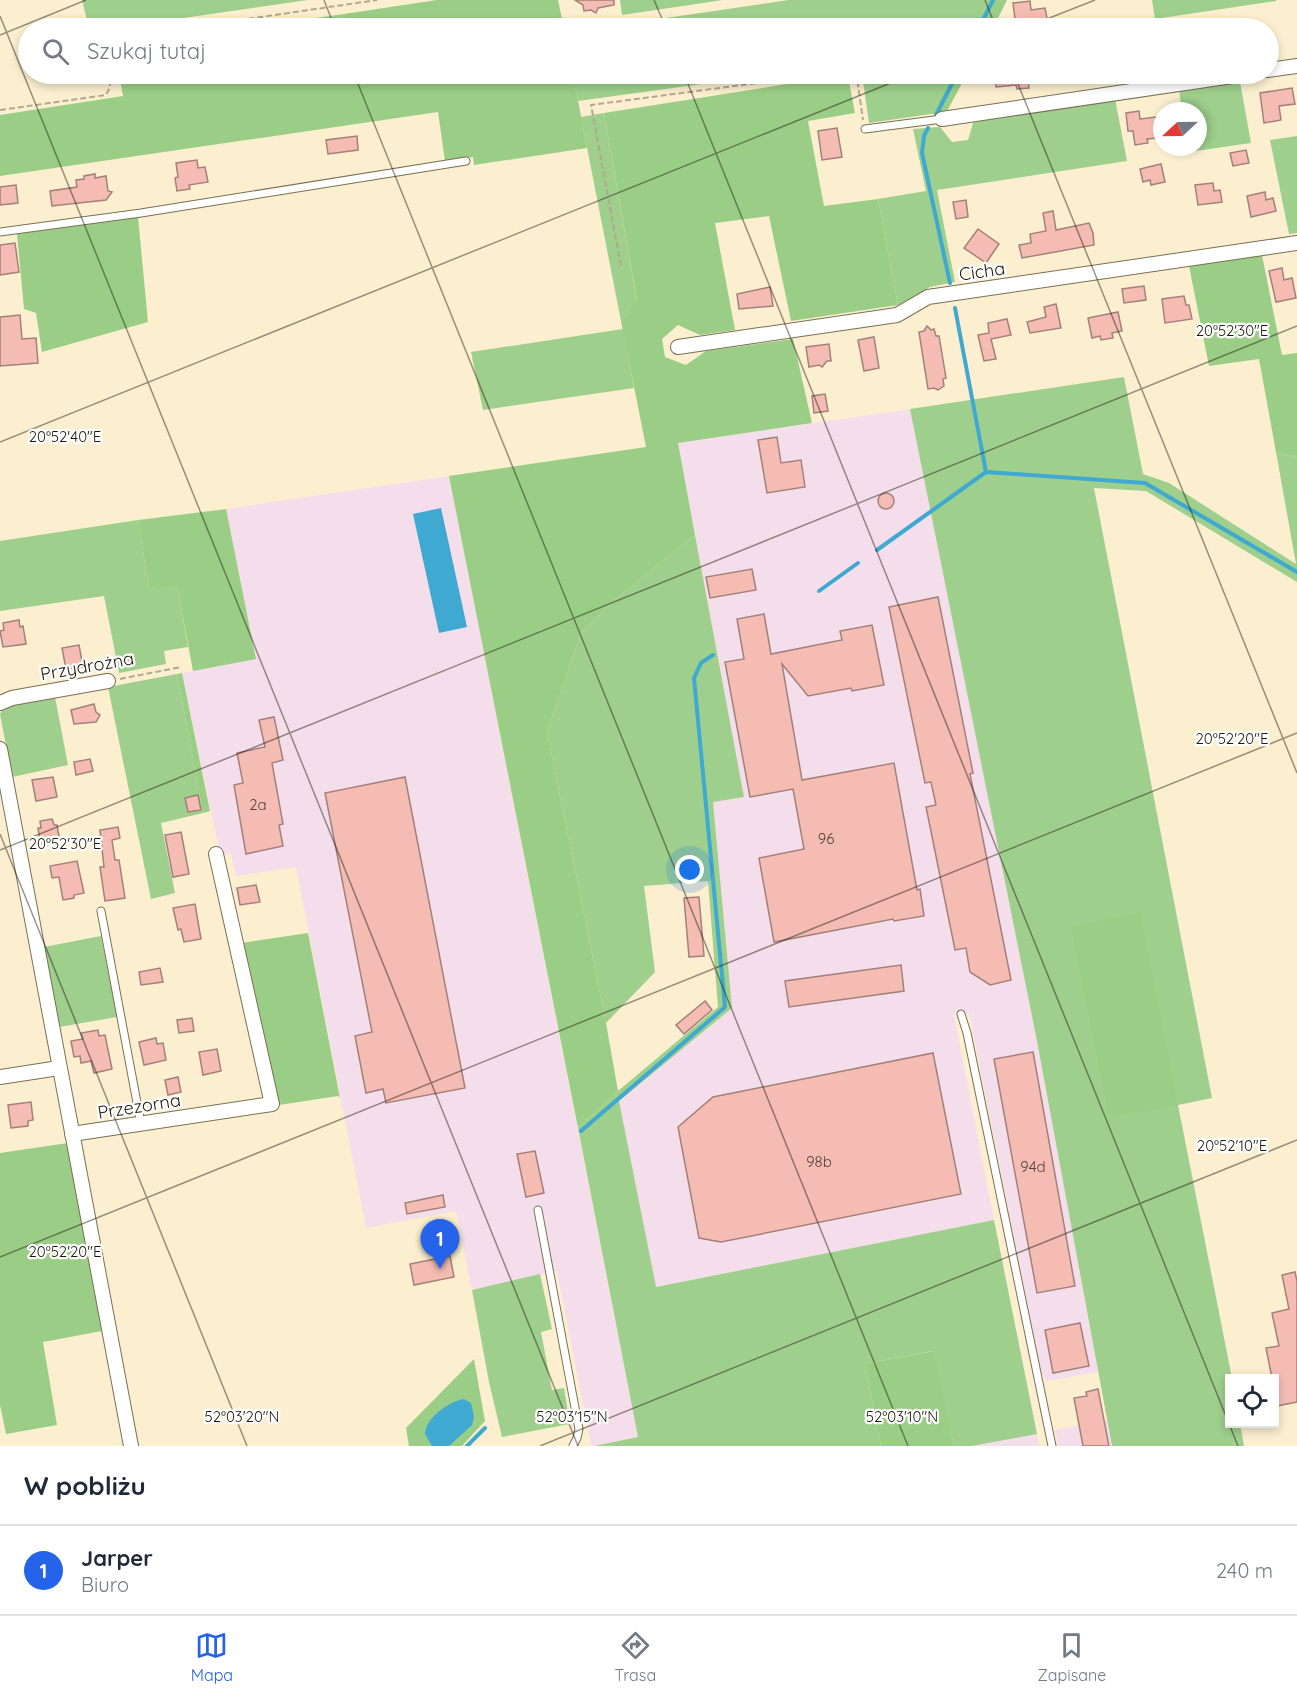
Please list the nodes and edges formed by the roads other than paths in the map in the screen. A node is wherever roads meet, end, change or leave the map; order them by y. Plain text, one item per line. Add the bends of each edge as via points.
1 (1297, 66) edge
2 (1279, 69) edge
3 (1178, 84) edge
4 (942, 119) joint
5 (865, 129) road end
6 (466, 161) dead end
7 (0, 232) edge
8 (1297, 243) edge
9 (678, 347) dead end
10 (108, 681) road end
11 (0, 703) edge
12 (0, 749) edge
13 (216, 854) dead end
14 (101, 910) dead end
15 (961, 1014) dead end
16 (59, 1068) junction
17 (0, 1077) edge
18 (141, 1124) junction
19 (72, 1134) junction
20 (538, 1210) dead end
21 (131, 1446) edge
22 (573, 1446) edge
23 (1052, 1446) edge

1 - 2 street
3 - 4 street
4 - 5 lane
6 - 7 lane
8 - 9 street, Cicha via 928,297 897,315
10 - 11 street, Przydrożna
12 - 16 street
13 - 18 street, Przezorna via 272,1104
14 - 18 lane
15 - 23 lane
16 - 17 street
16 - 19 street
18 - 19 street, Przezorna
19 - 21 street
20 - 22 lane via 579,1430

